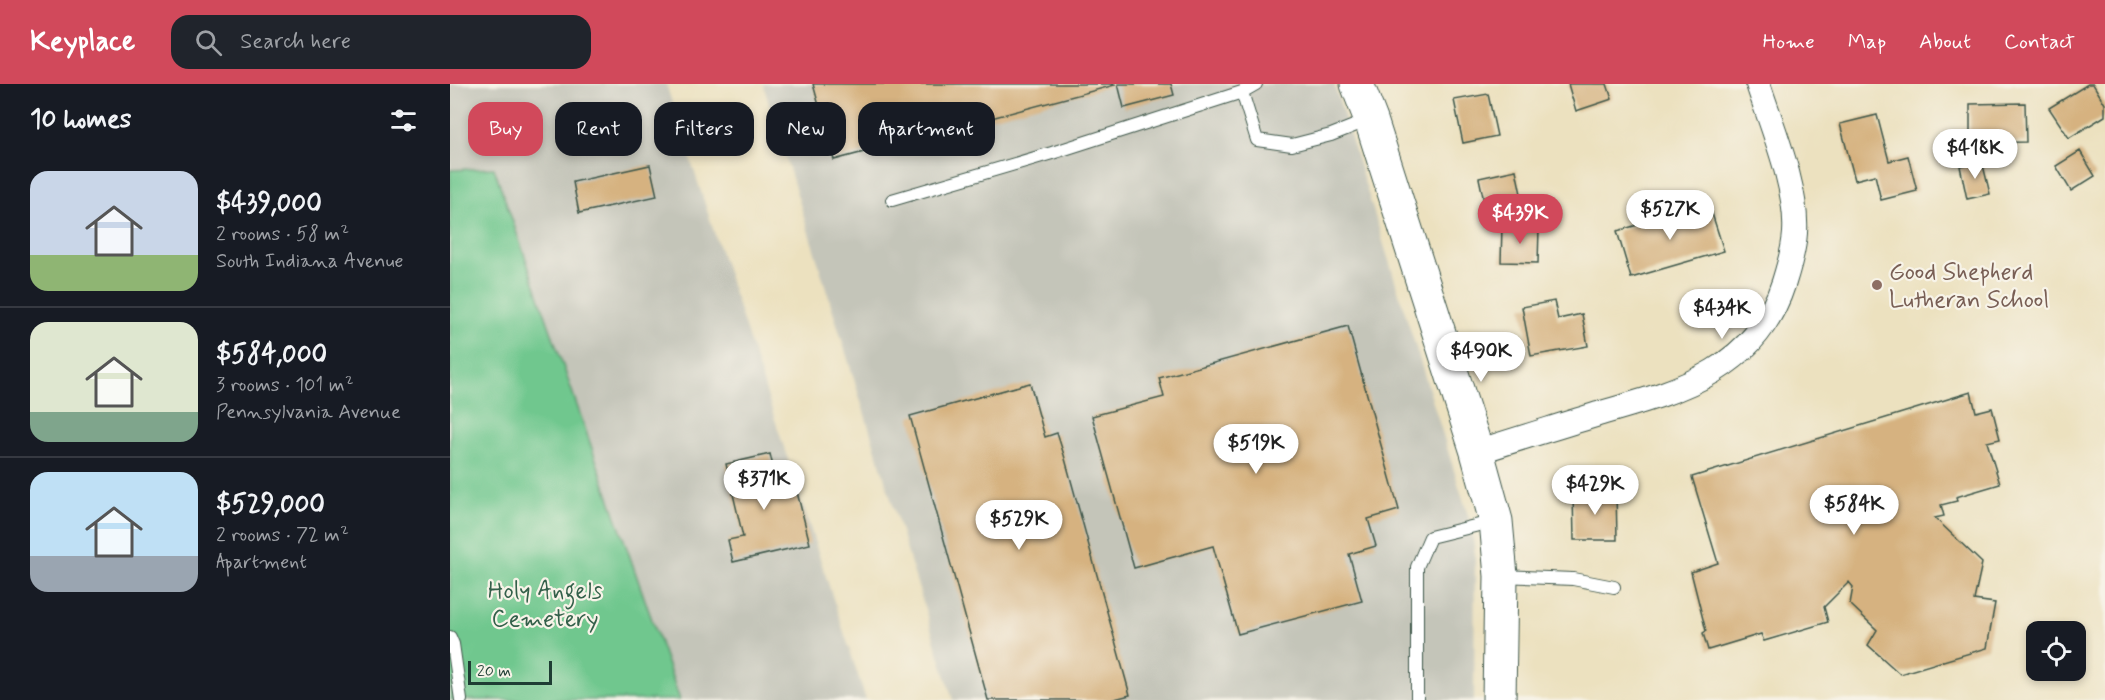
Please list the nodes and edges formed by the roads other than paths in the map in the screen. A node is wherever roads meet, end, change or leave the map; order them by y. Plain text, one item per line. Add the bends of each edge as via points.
1 (1256, 84) edge
2 (1357, 84) edge
3 (1758, 84) edge
4 (1242, 92) junction
5 (1371, 120) junction
6 (892, 200) dead end
7 (1477, 452) junction
8 (1496, 521) junction
9 (1501, 576) junction
10 (1614, 587) dead end
11 (450, 637) edge
12 (461, 700) edge
13 (1417, 700) edge
14 (1499, 700) edge

1 - 4 lane
2 - 5 street
3 - 7 street via 1792,190 1795,233 1777,303 1761,330 1737,355 1704,377 1669,393
4 - 5 lane via 1257,140 1292,145
4 - 6 lane
5 - 7 street
7 - 8 street
8 - 9 street
8 - 13 lane via 1430,537 1417,567
9 - 10 lane via 1573,579
9 - 14 street
11 - 12 lane

